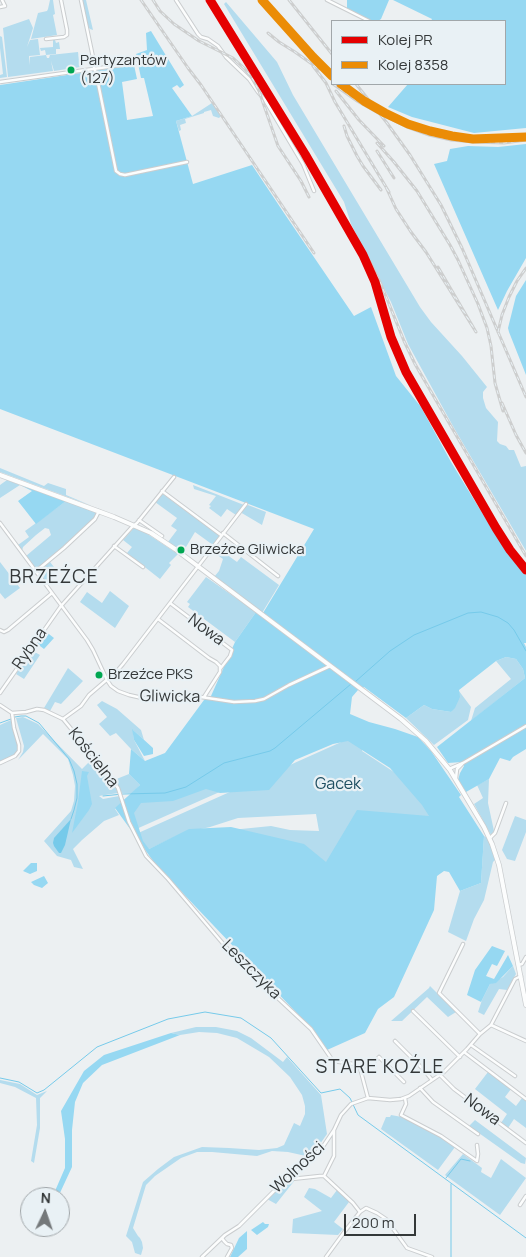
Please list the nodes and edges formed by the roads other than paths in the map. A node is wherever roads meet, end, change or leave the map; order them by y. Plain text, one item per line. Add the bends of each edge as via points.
1 (2, 0) edge
2 (61, 0) edge
3 (81, 0) edge
4 (176, 0) edge
5 (327, 0) edge
6 (0, 7) edge
7 (367, 20) edge
8 (46, 39) dead end
9 (136, 63) dead end
10 (94, 68) junction
11 (0, 82) edge
12 (187, 162) dead end
13 (314, 191) dead end
14 (0, 475) edge
15 (174, 477) dead end
16 (162, 491) junction
17 (246, 504) dead end
18 (99, 511) junction
19 (139, 520) junction
20 (0, 523) edge
21 (134, 525) junction
22 (222, 535) junction
23 (162, 536) dead end
24 (114, 546) junction
25 (142, 567) dead end
26 (198, 567) junction
27 (35, 572) junction
28 (278, 576) dead end
29 (52, 593) junction
30 (170, 603) junction
31 (61, 606) junction
32 (158, 619) junction
33 (0, 630) edge
34 (226, 661) junction
35 (216, 662) junction
36 (331, 666) junction
37 (220, 669) junction
38 (106, 680) junction
39 (208, 692) junction
40 (0, 693) edge
41 (204, 698) junction
42 (210, 698) junction
43 (0, 705) edge
44 (12, 713) junction
45 (62, 719) junction
46 (526, 726) edge
47 (463, 762) junction
48 (0, 763) edge
49 (457, 769) junction
50 (449, 770) junction
51 (456, 780) junction
52 (506, 804) dead end
53 (490, 838) junction
54 (144, 853) joint
55 (463, 944) dead end
56 (526, 956) edge
57 (518, 965) junction
58 (520, 976) junction
59 (525, 995) edge
60 (526, 1005) edge
61 (413, 1011) dead end
62 (491, 1025) junction
63 (480, 1034) junction
64 (395, 1041) dead end
65 (526, 1041) edge
66 (471, 1045) junction
67 (464, 1052) junction
68 (460, 1057) junction
69 (362, 1074) junction
70 (440, 1075) junction
71 (515, 1076) dead end
72 (432, 1080) junction
73 (404, 1082) dead end
74 (420, 1088) junction
75 (368, 1098) junction
76 (406, 1098) junction
77 (526, 1100) edge
78 (334, 1130) junction
79 (478, 1134) dead end
80 (526, 1143) edge
81 (477, 1144) dead end
82 (324, 1176) junction
83 (288, 1178) junction
84 (526, 1196) edge
85 (520, 1205) dead end
86 (360, 1212) junction
87 (222, 1238) junction
88 (202, 1257) edge
89 (227, 1257) edge
90 (326, 1257) edge
91 (432, 1257) edge

1 - 6 street via 5,6
2 - 8 street via 67,35
3 - 10 street
4 - 13 street via 198,34 218,46 265,100 303,164
5 - 7 street
9 - 10 street
10 - 11 street
10 - 12 street via 118,173 125,175
14 - 18 main road
15 - 16 street, Rybna
16 - 19 street, Rybna
16 - 22 street
17 - 22 street
18 - 21 main road
18 - 27 street via 95,519
19 - 21 street, Rybna
19 - 23 street
20 - 27 street
21 - 24 street, Rybna
21 - 26 main road via 162,540
22 - 26 street
22 - 28 street
24 - 25 street
24 - 31 street, Rybna
26 - 30 street
26 - 36 main road
27 - 29 street
29 - 31 street
29 - 33 street via 8,630
30 - 32 street
30 - 34 street, Nowa via 232,650
31 - 38 street via 93,650
31 - 40 street, Rybna
32 - 35 street, Nowa
32 - 38 street via 123,664
34 - 35 street, Nowa
34 - 37 street, Nowa
35 - 37 street, Nowa
36 - 42 street, Gliwicka via 264,699 245,702
36 - 50 main road via 414,730
37 - 39 street, Nowa
38 - 41 street, Gliwicka via 118,691 141,698
38 - 45 street
39 - 41 street, Nowa
39 - 42 street
41 - 42 street, Gliwicka
43 - 44 street
44 - 45 street via 37,709
44 - 48 street via 18,751
45 - 54 street, Kościelna via 105,770 120,794
46 - 47 street
47 - 49 street
47 - 50 street
49 - 50 street
49 - 51 street
50 - 51 main road
51 - 53 main road
52 - 53 street
53 - 57 main road via 498,860
54 - 69 street, Leszczyka via 237,960 311,1029 333,1061 356,1065
55 - 63 street via 439,993
56 - 57 street
57 - 58 main road
58 - 59 main road
58 - 62 street via 515,979
59 - 60 main road
61 - 68 street
62 - 63 street
62 - 65 street
63 - 66 street
64 - 72 street
66 - 67 street
66 - 71 street
67 - 68 street
67 - 77 street
68 - 70 street
69 - 73 street via 379,1057
69 - 75 street
70 - 72 street
70 - 80 street, Nowa
72 - 74 street
74 - 76 street
74 - 79 street via 432,1102
75 - 76 street, Wolności
75 - 78 street, Wolności via 353,1104 341,1115
76 - 81 street via 401,1115 441,1136 477,1161
78 - 82 street via 334,1156
78 - 83 street, Wolności via 322,1148
82 - 83 street
82 - 86 street
83 - 87 street, Wolności via 239,1226
84 - 85 street
86 - 90 street
86 - 91 street via 366,1208 377,1213 386,1219 407,1248
87 - 88 street, Wolności
87 - 89 street via 232,1248

